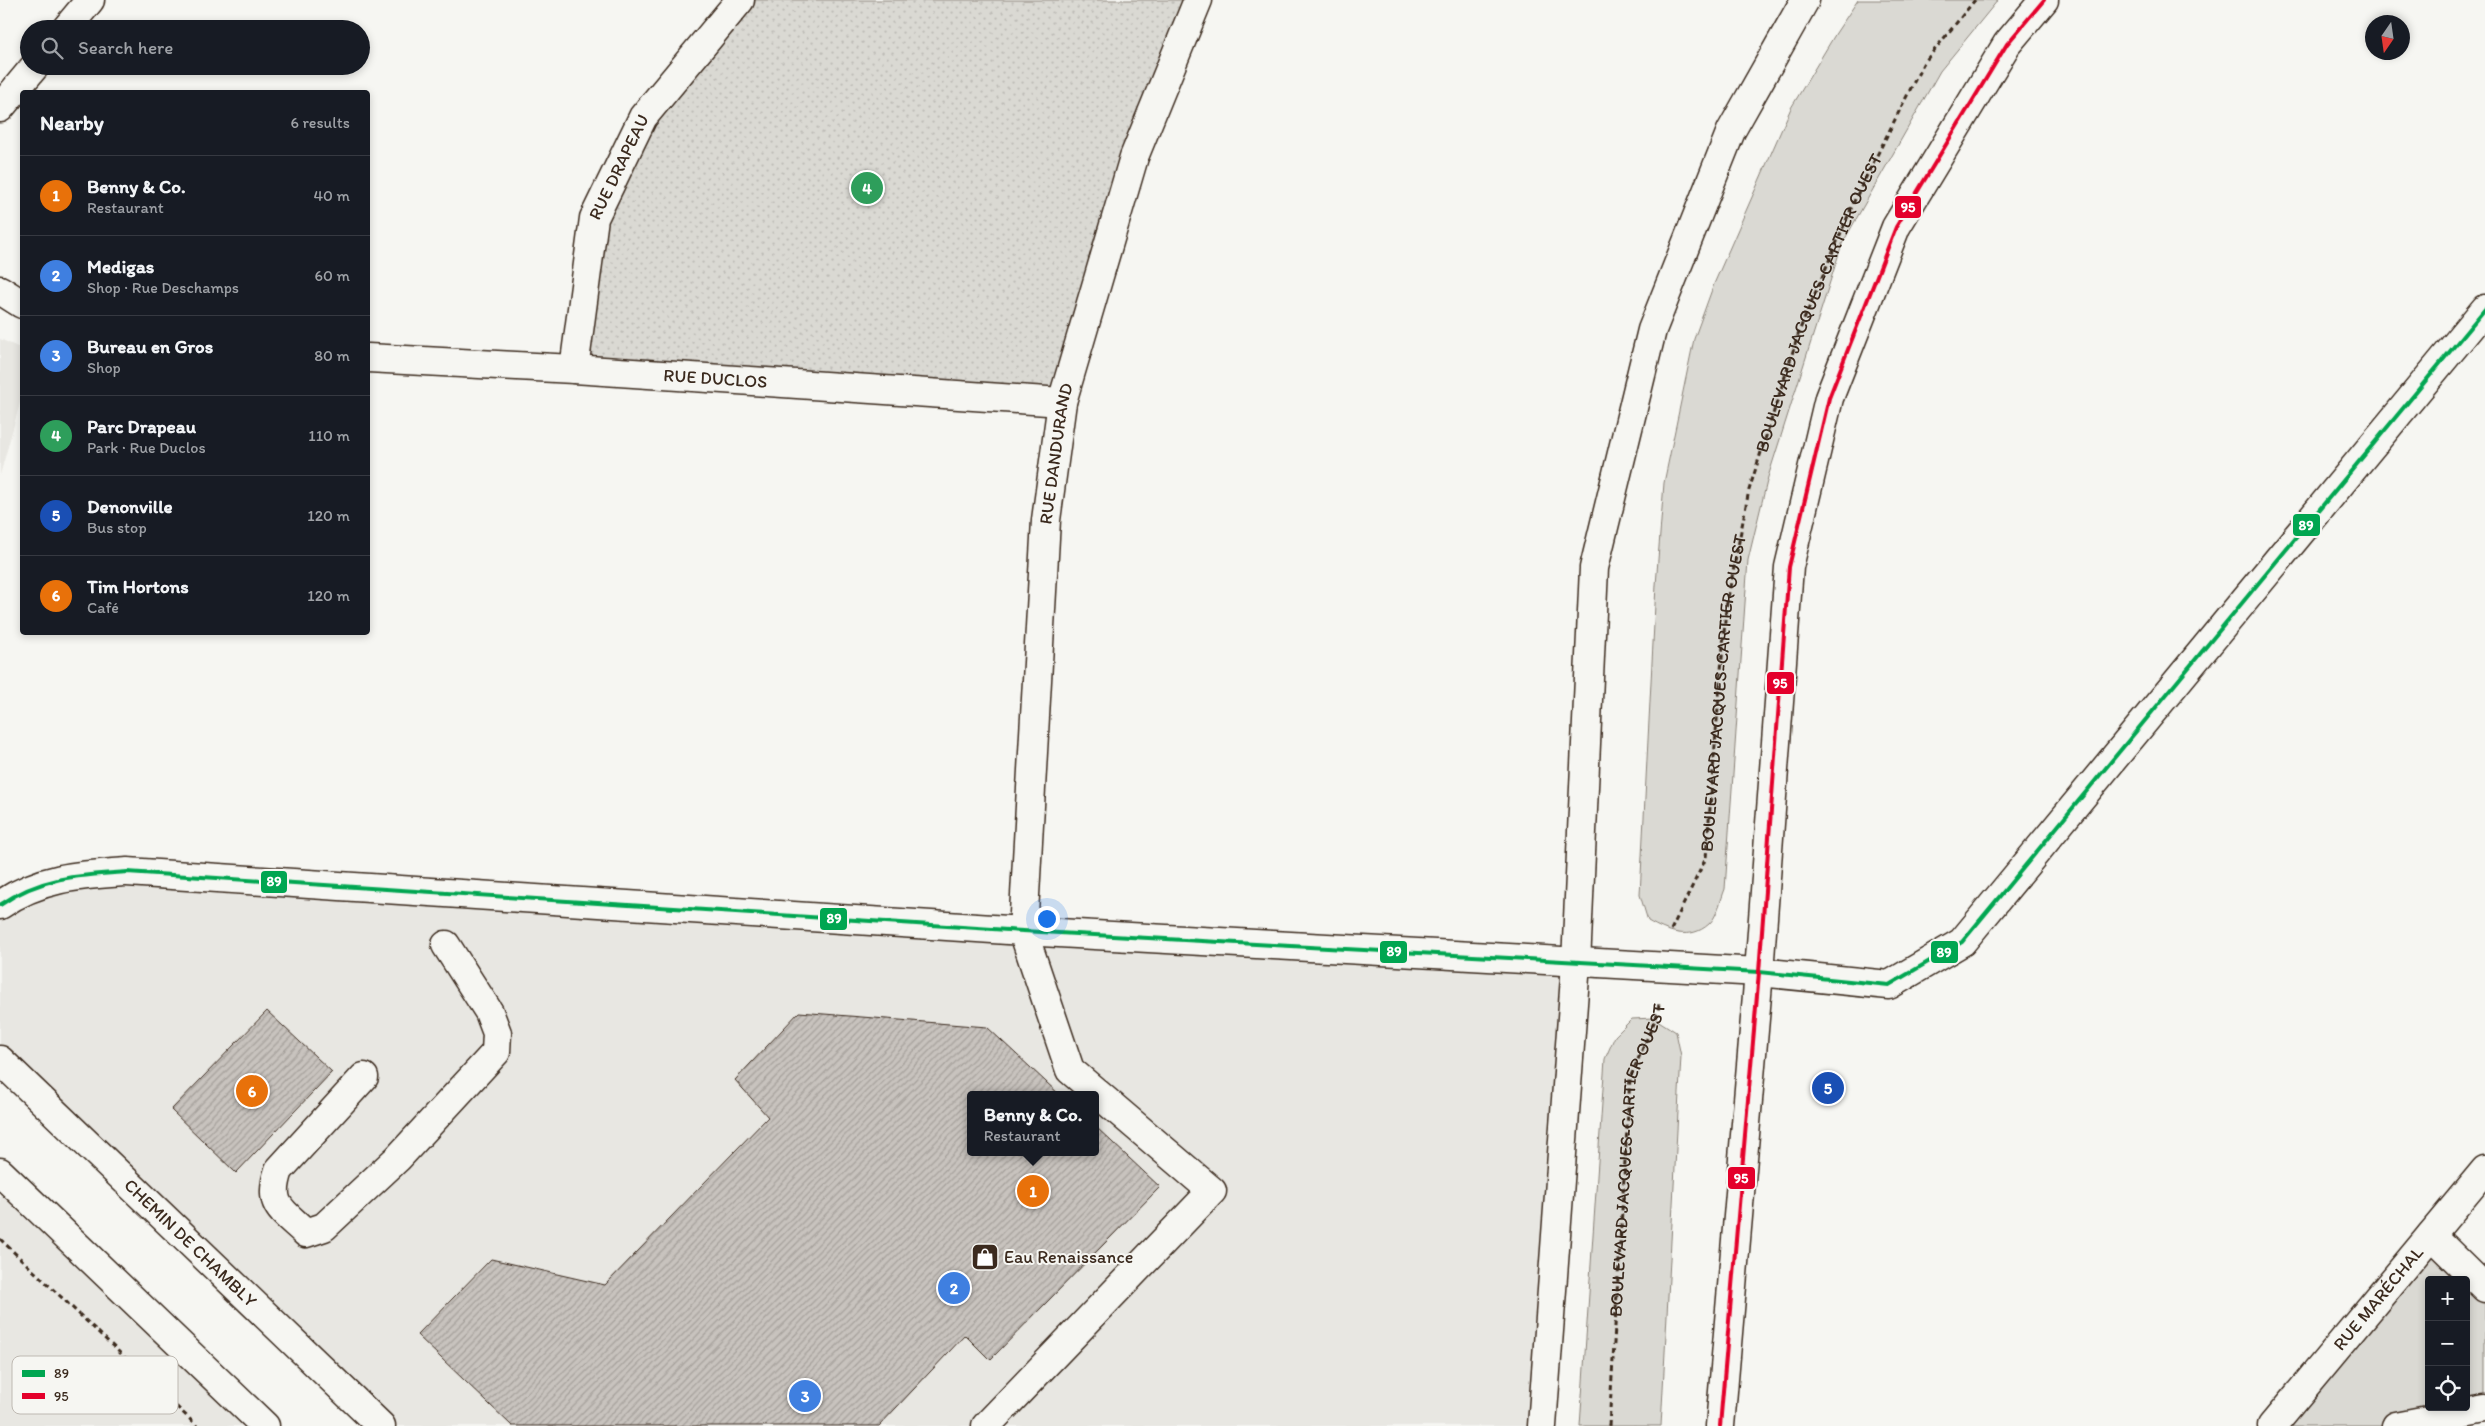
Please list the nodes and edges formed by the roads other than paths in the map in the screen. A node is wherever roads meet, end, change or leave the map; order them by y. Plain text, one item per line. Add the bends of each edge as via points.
1 (90, 0) edge
2 (740, 0) edge
3 (1198, 0) edge
4 (1805, 0) edge
5 (2044, 0) edge
6 (73, 20) edge
7 (28, 75) edge
8 (0, 108) edge
9 (0, 290) edge
10 (20, 303) edge
11 (2485, 310) edge
12 (370, 358) edge
13 (574, 369) junction
14 (1062, 402) junction
15 (0, 905) edge
16 (1023, 931) junction
17 (446, 945) dead end
18 (1576, 963) junction
19 (1759, 972) junction
20 (0, 1060) edge
21 (364, 1077) dead end
22 (1095, 1091) edge
23 (1099, 1095) edge
24 (2485, 1170) edge
25 (0, 1172) edge
26 (2431, 1235) junction
27 (2485, 1288) edge
28 (2485, 1409) edge
29 (265, 1426) edge
30 (381, 1426) edge
31 (986, 1426) edge
32 (1542, 1426) edge
33 (1720, 1426) edge
34 (2272, 1426) edge
35 (2396, 1426) edge

1 - 6 street
2 - 13 street, RUE DRAPEAU via 643,117 594,218
3 - 14 street, RUE DANDURAND via 1134,157
4 - 18 street via 1732,131 1652,330 1594,568
5 - 19 street via 2007,44 1896,227 1829,398 1789,567
7 - 8 street
9 - 10 street
11 - 19 street via 1962,942 1889,985
12 - 13 street, RUE DUCLOS
13 - 14 street, RUE DUCLOS
14 - 16 street, RUE DANDURAND via 1046,520
15 - 16 street via 20,891 71,875 127,872
16 - 18 street
16 - 22 street via 1070,1070
17 - 21 street via 489,1012 497,1033 496,1052 398,1158 324,1228 306,1233 276,1204 273,1186 279,1170
18 - 19 street
18 - 32 street
19 - 33 street
20 - 30 street, CHEMIN DE CHAMBLY
23 - 31 street via 1212,1190
24 - 26 street, RUE MARÉCHAL
25 - 29 street
26 - 27 street
26 - 34 street, RUE MARÉCHAL
28 - 35 street

